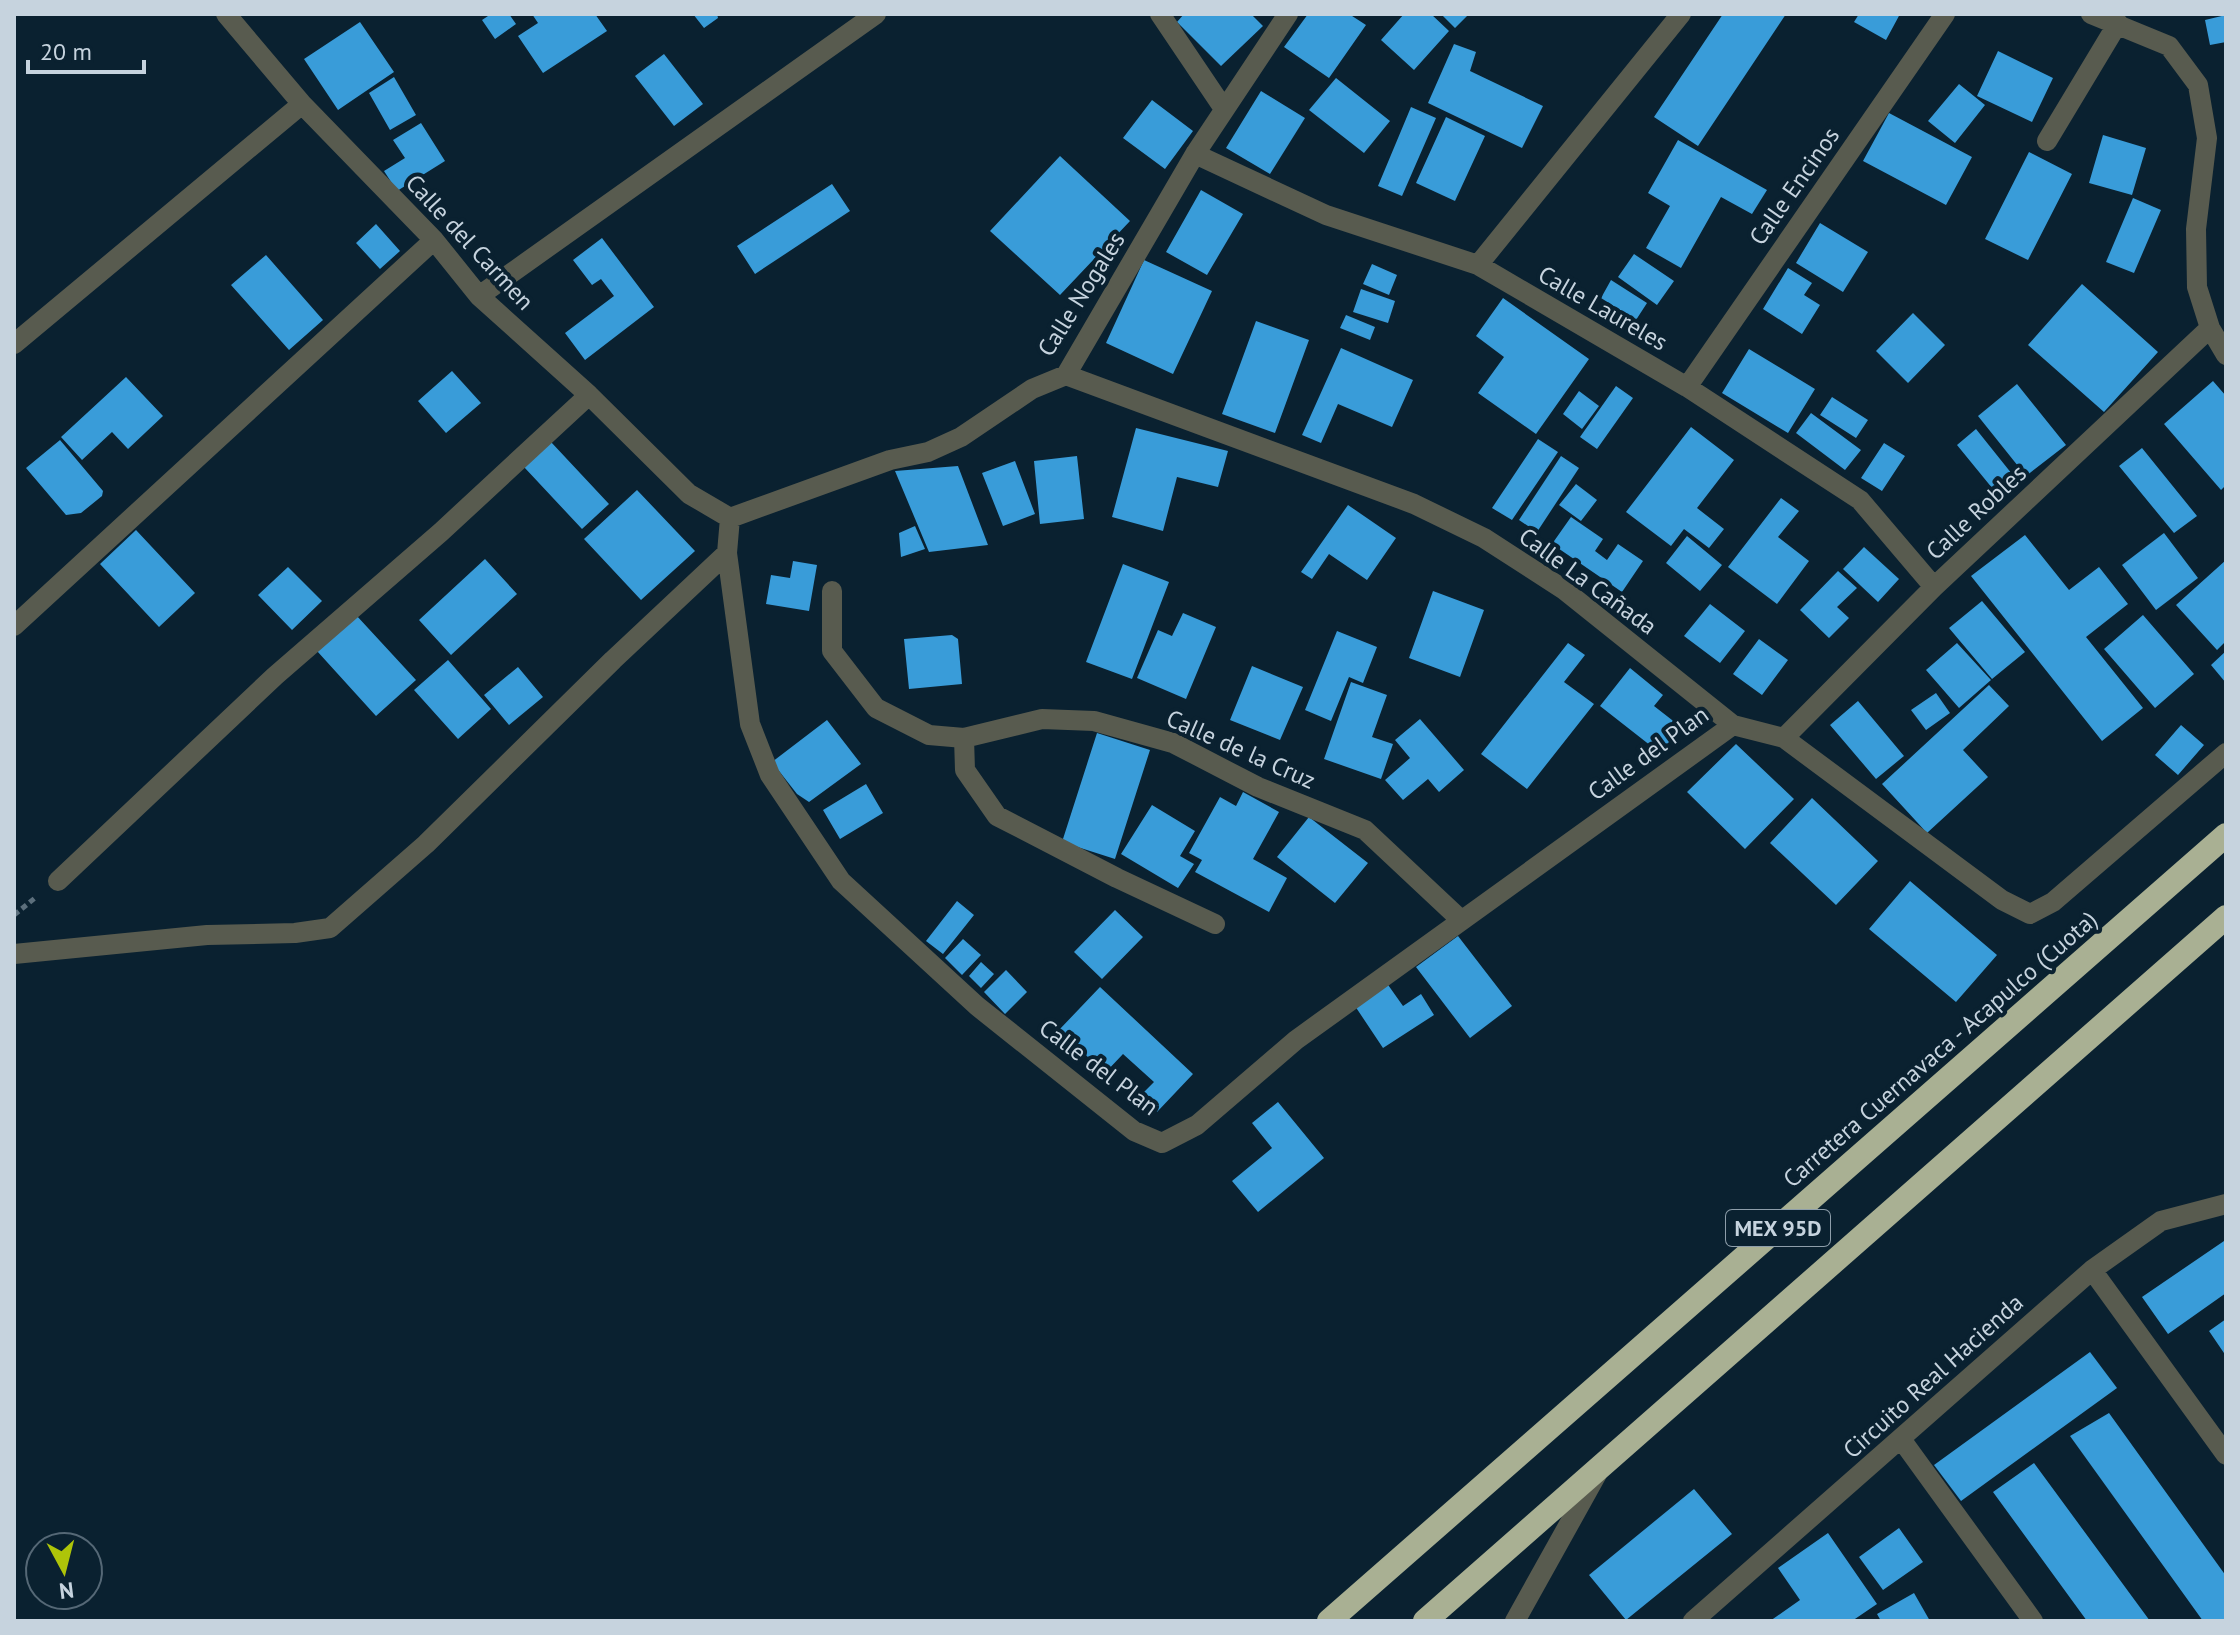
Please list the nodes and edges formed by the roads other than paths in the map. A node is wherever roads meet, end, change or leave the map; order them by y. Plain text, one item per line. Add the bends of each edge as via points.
1 (226, 14) edge
2 (876, 14) edge
3 (1160, 14) edge
4 (1288, 14) edge
5 (1681, 14) edge
6 (1945, 14) edge
7 (2091, 14) edge
8 (2118, 23) junction
9 (302, 104) junction
10 (1224, 109) junction
11 (2047, 141) dead end
12 (1195, 154) junction
13 (434, 240) junction
14 (1478, 265) junction
15 (479, 296) junction
16 (2210, 328) junction
17 (14, 344) edge
18 (2226, 355) edge
19 (1066, 375) junction
20 (1687, 387) junction
21 (589, 395) junction
22 (730, 518) junction
23 (727, 553) junction
24 (1934, 587) junction
25 (832, 591) dead end
26 (14, 626) edge
27 (1733, 725) junction
28 (964, 738) junction
29 (1784, 738) junction
30 (2226, 753) edge
31 (2226, 835) edge
32 (58, 881) dead end
33 (1461, 920) junction
34 (2226, 920) edge
35 (1215, 924) dead end
36 (14, 954) edge
37 (2226, 1204) edge
38 (2092, 1270) junction
39 (1901, 1439) junction
40 (2226, 1455) edge
41 (1602, 1465) junction
42 (1715, 1614) edge
43 (1329, 1621) edge
44 (1425, 1621) edge
45 (1515, 1621) edge
46 (1693, 1621) edge
47 (2033, 1621) edge

1 - 9 street, Calle del Carmen
2 - 15 street
3 - 10 street
4 - 10 street, Calle Nogales
5 - 14 street
6 - 20 street, Calle Encinos
7 - 8 street
8 - 11 street
8 - 16 street via 2169,46 2198,85 2207,138 2196,229 2197,287
9 - 13 street, Calle del Carmen
9 - 17 street
10 - 12 street, Calle Nogales
12 - 14 street, Calle Laureles via 1326,215
12 - 19 street, Calle Nogales
13 - 15 street, Calle del Carmen
13 - 26 street
14 - 20 street, Calle Laureles
15 - 21 street, Calle del Carmen
16 - 18 street
16 - 24 street, Calle Robles
19 - 22 street, Calle Nogales via 1032,389 961,437 928,452 890,460
19 - 27 street, Calle La Cañada via 1414,504 1484,538 1563,589
20 - 24 street, Calle Laureles via 1860,500
21 - 22 street, Calle del Carmen via 689,494
21 - 32 street via 275,676
22 - 23 street, Calle del Plan
23 - 33 street, Calle del Plan via 750,724 770,775 841,881 977,1006 1134,1131 1162,1143 1197,1125 1296,1040
23 - 36 street via 426,844 330,928
24 - 29 street, Calle Robles
25 - 28 street, Calle de la Cruz via 832,651 876,708 929,735
27 - 29 street, Calle La Cañada
27 - 33 street, Calle del Plan
28 - 33 street, Calle de la Cruz via 1042,719 1094,721 1173,743 1258,787 1365,830
28 - 35 street via 965,770 997,816
29 - 30 street, Calle La Cañada via 2002,900 2030,914 2053,902
31 - 43 highway, Carretera Cuernavaca - Acapulco (Cuota) / MEX 95D
34 - 41 highway, MEX 95D
37 - 38 street, Circuito Real Hacienda via 2161,1221
38 - 39 street, Circuito Real Hacienda
38 - 40 street
39 - 42 street, Circuito Real Hacienda
39 - 47 street
41 - 44 highway, MEX 95D
41 - 45 street
42 - 46 street, Circuito Real Hacienda

